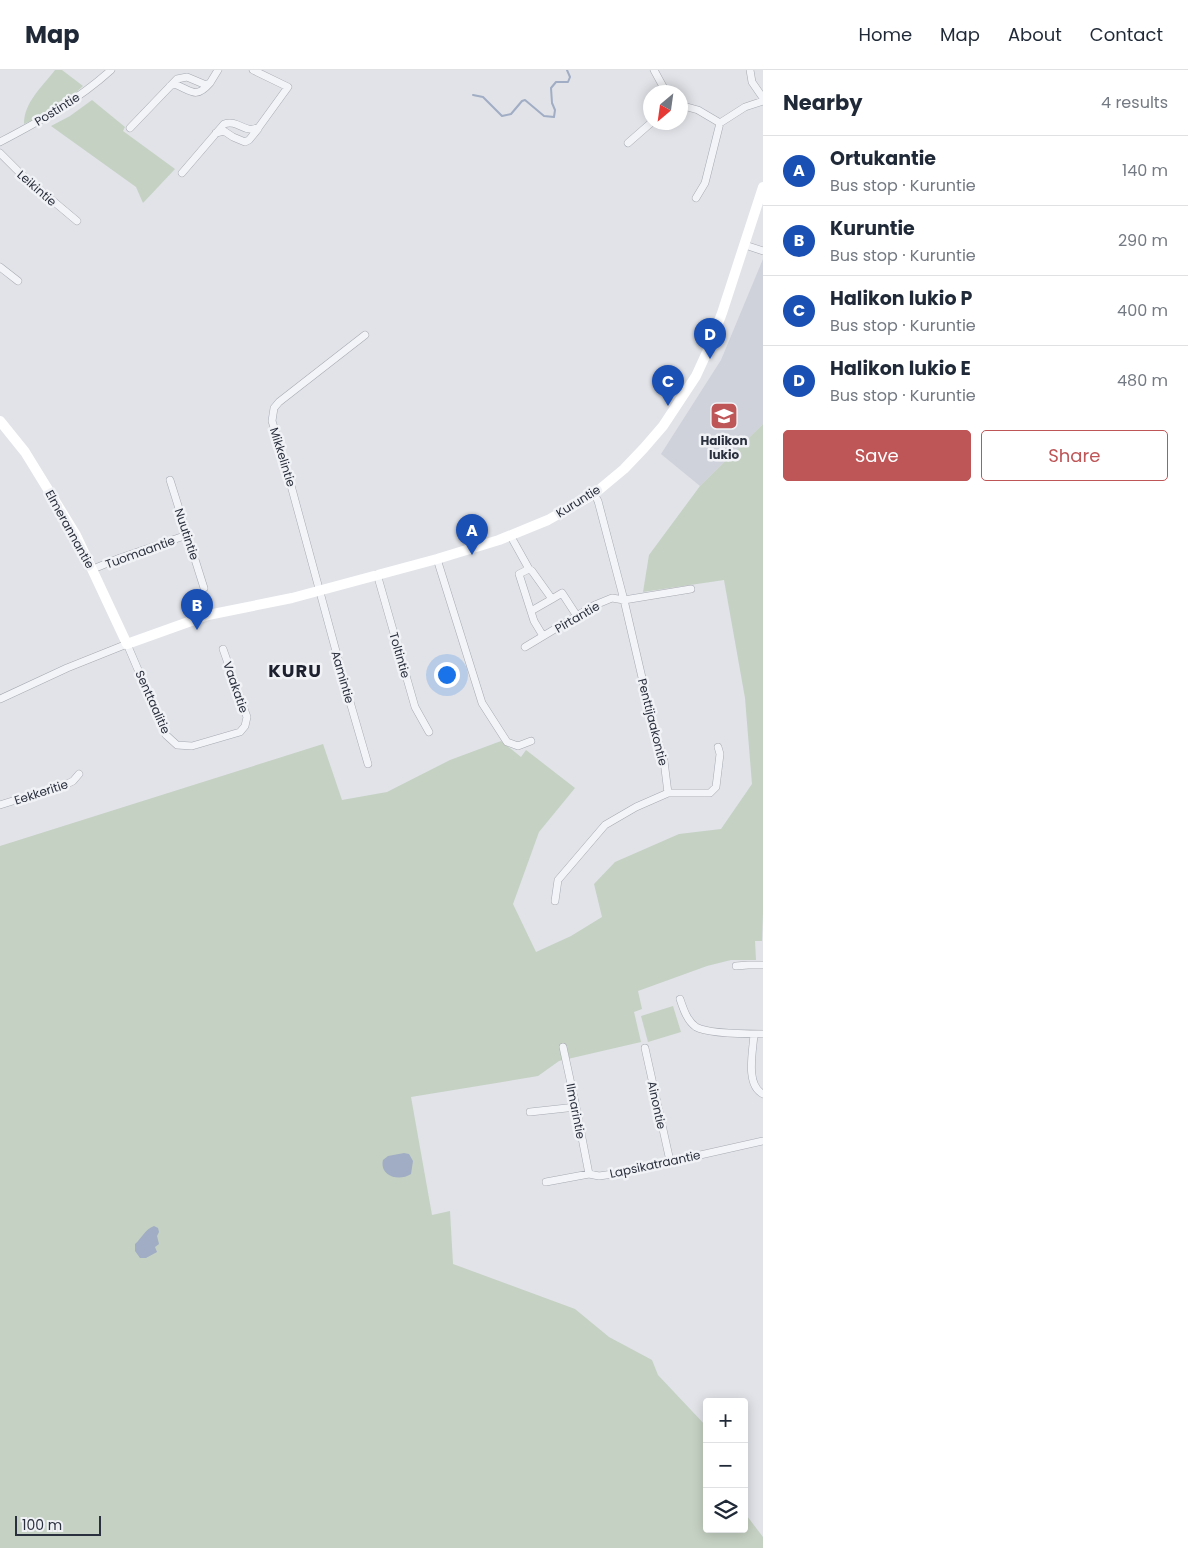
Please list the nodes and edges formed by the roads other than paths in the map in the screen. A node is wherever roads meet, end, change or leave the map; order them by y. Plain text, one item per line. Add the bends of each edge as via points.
1 (111, 70) edge
2 (218, 70) edge
3 (253, 70) edge
4 (654, 70) edge
5 (750, 70) edge
6 (210, 83) junction
7 (662, 85) edge
8 (170, 86) junction
9 (763, 99) edge
10 (688, 107) edge
11 (720, 123) junction
12 (130, 128) dead end
13 (259, 128) junction
14 (643, 130) edge
15 (216, 133) junction
16 (0, 142) edge
17 (628, 143) dead end
18 (0, 153) edge
19 (182, 173) dead end
20 (763, 187) edge
21 (696, 198) dead end
22 (77, 221) dead end
23 (745, 245) junction
24 (763, 251) edge
25 (0, 267) edge
26 (18, 281) dead end
27 (365, 336) dead end
28 (0, 421) edge
29 (170, 480) dead end
30 (594, 494) junction
31 (187, 535) junction
32 (510, 536) junction
33 (437, 559) junction
34 (529, 568) junction
35 (93, 569) junction
36 (377, 574) junction
37 (204, 588) dead end
38 (691, 589) dead end
39 (320, 590) junction
40 (552, 599) junction
41 (624, 600) junction
42 (531, 612) junction
43 (577, 616) junction
44 (543, 636) junction
45 (127, 644) junction
46 (525, 647) dead end
47 (223, 649) dead end
48 (0, 699) edge
49 (244, 726) joint
50 (429, 732) dead end
51 (531, 741) dead end
52 (718, 747) dead end
53 (368, 764) dead end
54 (79, 774) dead end
55 (668, 793) junction
56 (0, 805) edge
57 (555, 901) dead end
58 (763, 965) edge
59 (736, 966) dead end
60 (680, 999) dead end
61 (754, 1034) junction
62 (763, 1034) edge
63 (563, 1047) dead end
64 (645, 1048) dead end
65 (763, 1094) edge
66 (576, 1107) junction
67 (530, 1112) dead end
68 (763, 1141) edge
69 (670, 1161) junction
70 (589, 1174) junction
71 (546, 1182) dead end

1 - 16 street, Postintie via 51,115
2 - 6 street
3 - 13 street via 288,87
4 - 7 street
5 - 9 street via 752,82
6 - 8 street via 201,84 187,77 177,79
6 - 8 street via 196,93 174,84
8 - 12 street
9 - 11 street
10 - 11 street
11 - 21 street via 705,183
13 - 15 street via 249,130 230,122
13 - 15 street via 245,142 224,131
14 - 17 street
15 - 19 street
18 - 22 street, Leikintie
20 - 23 street, Kuruntie
23 - 24 street
23 - 30 street, Kuruntie via 696,376 663,426 644,448
25 - 26 street
27 - 39 street, Mikkelintie via 279,402 272,414
28 - 35 street, Elmerannantie via 25,452
29 - 31 street, Nuutintie
30 - 32 street, Kuruntie via 548,520
30 - 41 street, Penttijaakontie
31 - 35 street, Tuomaantie
31 - 37 street, Nuutintie
32 - 33 street, Kuruntie
32 - 34 street
33 - 36 street, Kuruntie
33 - 51 street via 482,703 507,742 518,746
34 - 40 street
34 - 42 street via 518,574
35 - 45 street, Elmerannantie
36 - 39 street, Kuruntie
36 - 50 street, Toltintie via 415,707
38 - 41 street, Pirtantie
39 - 45 street, Kuruntie via 208,614
39 - 53 street, Aamintie
40 - 42 street
40 - 43 street via 562,593
41 - 43 street, Pirtantie via 612,598
41 - 55 street, Penttijaakontie via 664,761
42 - 44 street
43 - 44 street, Pirtantie
44 - 46 street, Pirtantie
45 - 48 street, Kuruntie
45 - 49 street, Senttaalitie via 161,725 172,742 192,746 240,732
47 - 49 street, Vaakatie via 247,718
52 - 55 street via 716,787 710,793
54 - 56 street, Eekkeritie via 67,784
55 - 57 street via 605,825 558,880
58 - 59 street
60 - 61 street via 694,1026 707,1031
61 - 62 street
61 - 65 street via 752,1080
63 - 66 street, Ilmarintie
64 - 69 street, Ainontie
66 - 67 street
66 - 70 street, Ilmarintie
68 - 69 street, Lapsikatraantie
69 - 70 street, Lapsikatraantie via 599,1176
70 - 71 street, Lapsikatraantie

